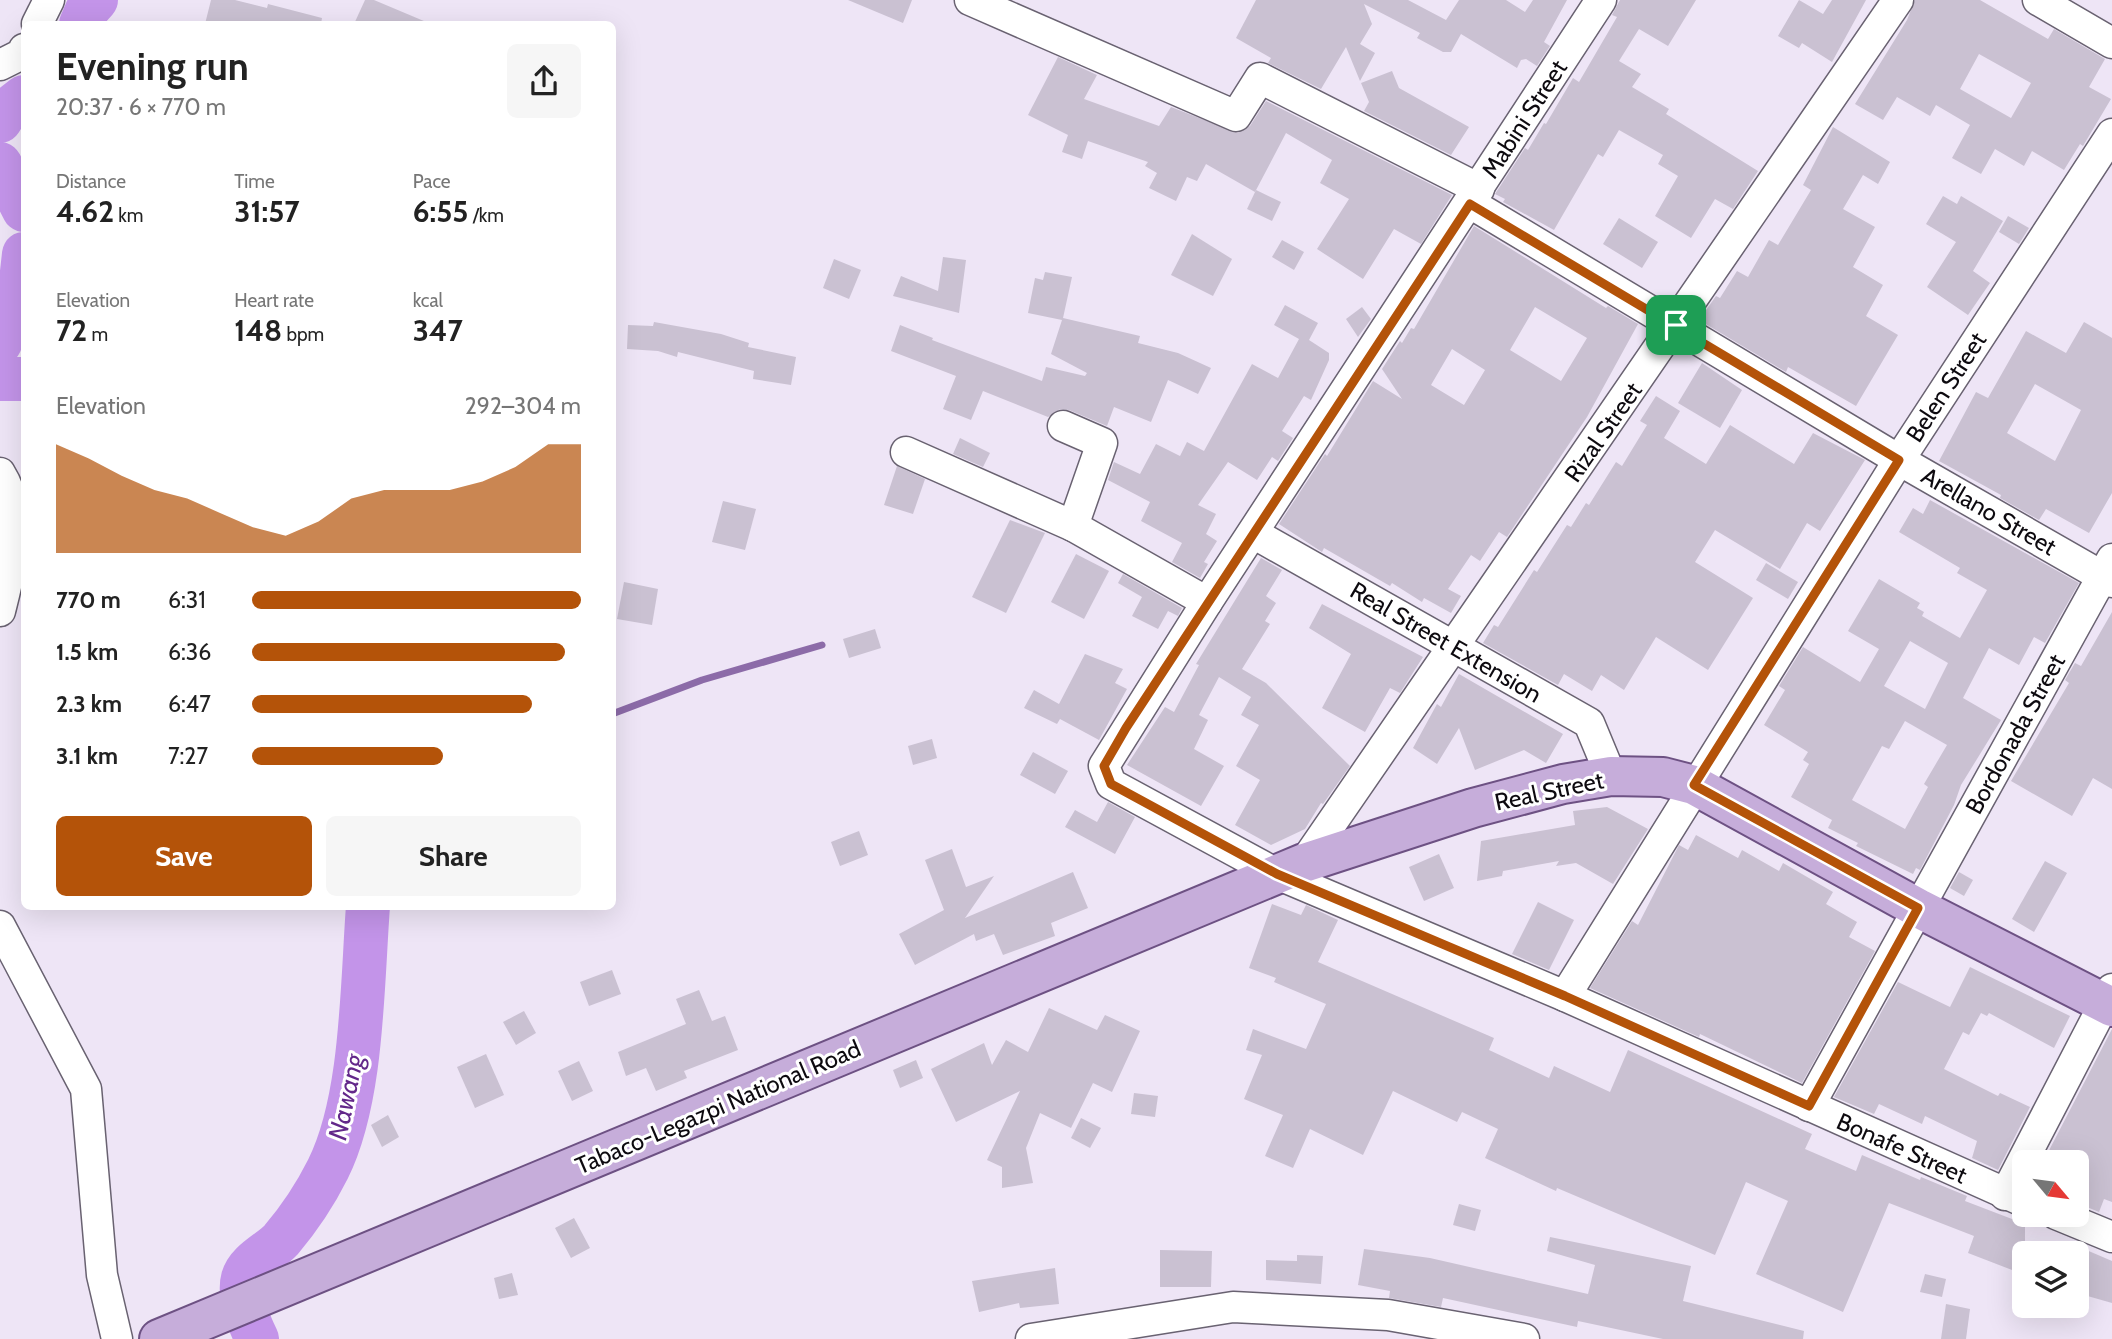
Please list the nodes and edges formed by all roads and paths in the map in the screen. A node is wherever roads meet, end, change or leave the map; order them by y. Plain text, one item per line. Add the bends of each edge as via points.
1 (50, 0) edge
2 (970, 0) edge
3 (1601, 0) edge
4 (1898, 0) edge
5 (2038, 0) edge
6 (39, 21) edge
7 (2112, 43) edge
8 (21, 54) edge
9 (0, 65) edge
10 (2112, 134) edge
11 (1474, 196) junction
12 (1676, 325) junction
13 (1063, 426) dead end
14 (906, 452) dead end
15 (1899, 460) junction
16 (0, 473) edge
17 (1073, 526) junction
18 (1253, 533) junction
19 (2109, 572) edge
20 (1207, 602) junction
21 (0, 611) edge
22 (1455, 647) junction
23 (1104, 766) joint
24 (1611, 776) junction
25 (1694, 785) junction
26 (1291, 868) junction
27 (1918, 908) junction
28 (0, 926) edge
29 (1565, 996) junction
30 (2109, 1000) edge
31 (1809, 1106) junction
32 (2038, 1150) edge
33 (2012, 1197) edge
34 (2088, 1227) edge
35 (2112, 1237) edge
36 (117, 1339) edge
37 (159, 1339) edge
38 (1031, 1339) edge
39 (1524, 1339) edge

1 - 6 street
2 - 11 street, Arellano Street via 1236,116 1260,78
3 - 11 street, Mabini Street
4 - 12 street, Rizal Street
5 - 7 street
8 - 9 street
10 - 15 street, Belen Street
11 - 12 street, Arellano Street
11 - 18 street, Mabini Street
12 - 15 street, Arellano Street
12 - 22 street, Rizal Street
13 - 17 street via 1102,443
14 - 17 street
15 - 19 street, Arellano Street
15 - 25 street, Belen Street
16 - 21 street via 9,487 15,549
17 - 20 street
18 - 20 street, Mabini Street
18 - 22 street, Real Street Extension
19 - 27 street, Bordonada Street
20 - 23 street, Mabini Street
22 - 24 street, Real Street Extension via 1588,723
22 - 26 street, Rizal Street
23 - 26 street, Bonafe Street via 1111,784
24 - 25 main road, Real Street via 1662,777
24 - 26 main road, Real Street via 1473,808
25 - 27 main road, Real Street
25 - 29 street, Belen Street
26 - 29 street, Bonafe Street
26 - 37 main road, Tabaco-Legazpi National Road
27 - 30 main road, Real Street
27 - 31 street, Bordonada Street
28 - 36 street via 86,1088 102,1275
29 - 31 street, Bonafe Street
30 - 32 street
31 - 33 street, Bonafe Street
34 - 35 street
38 - 39 street via 1233,1307 1388,1315

